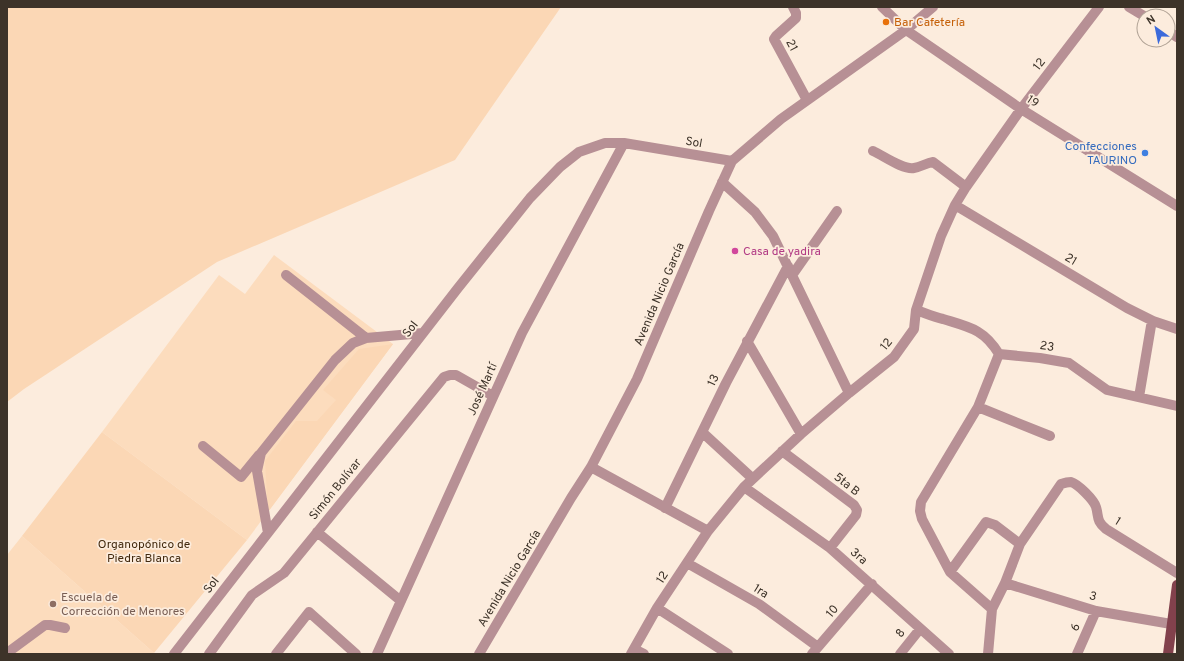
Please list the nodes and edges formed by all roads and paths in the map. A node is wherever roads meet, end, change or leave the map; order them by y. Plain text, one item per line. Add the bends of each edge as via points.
1 (793, 7) edge
2 (882, 7) edge
3 (934, 7) edge
4 (1099, 7) edge
5 (906, 30) junction
6 (807, 100) junction
7 (1021, 108) junction
8 (624, 143) junction
9 (873, 151) dead end
10 (732, 161) junction
11 (722, 182) junction
12 (966, 187) junction
13 (955, 205) junction
14 (1177, 206) edge
15 (837, 210) dead end
16 (791, 270) junction
17 (286, 275) dead end
18 (916, 310) junction
19 (1153, 320) junction
20 (1177, 330) edge
21 (423, 333) junction
22 (366, 338) junction
23 (747, 341) junction
24 (999, 354) junction
25 (849, 393) junction
26 (493, 396) junction
27 (1139, 397) junction
28 (1177, 406) edge
29 (978, 407) junction
30 (702, 432) junction
31 (801, 434) junction
32 (1050, 436) dead end
33 (203, 446) dead end
34 (782, 451) junction
35 (261, 453) junction
36 (591, 467) junction
37 (752, 478) junction
38 (744, 487) junction
39 (666, 508) junction
40 (708, 531) junction
41 (317, 532) junction
42 (268, 533) junction
43 (1020, 544) junction
44 (830, 548) junction
45 (687, 563) junction
46 (950, 572) junction
47 (1177, 572) edge
48 (1005, 583) junction
49 (872, 584) junction
50 (1177, 585) edge
51 (401, 601) junction
52 (657, 608) junction
53 (992, 610) junction
54 (1096, 611) junction
55 (1174, 624) edge
56 (65, 628) dead end
57 (920, 629) junction
58 (815, 650) edge
59 (632, 652) edge
60 (7, 653) edge
61 (174, 654) edge
62 (209, 654) edge
63 (276, 654) edge
64 (356, 654) edge
65 (377, 654) edge
66 (479, 654) edge
67 (644, 654) edge
68 (728, 654) edge
69 (900, 654) edge
70 (949, 654) edge
71 (988, 654) edge
72 (1077, 654) edge
73 (1168, 654) edge

1 - 6 street, 21 via 796,18 774,39
2 - 5 street, 19
3 - 5 street, Avenida Nicio García
4 - 7 street, 12
5 - 6 street, Avenida Nicio García
5 - 7 street, 19
6 - 10 street, Avenida Nicio García
7 - 12 street, 12
7 - 14 street, 19
8 - 10 street, Sol
8 - 21 street, Sol via 599,145 580,152 560,166 530,198
8 - 26 street, José Martí via 522,333
9 - 12 street via 907,168 916,168 932,162
10 - 11 street, Avenida Nicio García
11 - 16 street via 759,218 773,236
11 - 36 street, Avenida Nicio García via 637,380
12 - 13 street, 12
13 - 18 street, 12 via 941,236
13 - 19 street, 21 via 1127,308
15 - 16 street, 13
16 - 23 street, 13
16 - 25 street
17 - 22 street
18 - 24 street via 965,325 992,342
18 - 25 street, 12 via 914,329 894,358
19 - 20 street, 21
19 - 27 street
21 - 22 street
21 - 42 street, Sol
22 - 35 street via 353,343 335,360
23 - 30 street, 13
23 - 31 street
24 - 27 street, 23 via 1069,364 1107,390
24 - 29 street
25 - 31 street, 12
26 - 41 street, Simón Bolívar via 456,375 444,377
26 - 51 street, José Martí
27 - 28 street, 23
29 - 32 street
29 - 46 street via 920,502 922,519
30 - 37 street
30 - 39 street, 13
31 - 34 street, 12
33 - 35 street via 242,477
34 - 37 street, 12
34 - 44 street, 5ta B via 854,505 857,510 856,515
35 - 42 street via 257,471
36 - 39 street
36 - 66 street, Avenida Nicio García
37 - 38 street, 12
38 - 40 street, 12
38 - 44 street, 3ra
39 - 40 street
40 - 45 street, 12
41 - 51 street
41 - 62 street, Simón Bolívar via 284,573 252,595
42 - 61 street, Sol
43 - 46 street via 995,525 986,522
43 - 47 street, 1 via 1061,484 1069,482 1075,484 1092,500 1101,526
43 - 48 street
44 - 49 street, 3ra
45 - 52 street, 12
45 - 58 street, 1ra via 759,604
46 - 53 street
48 - 53 street
48 - 54 street, 3
49 - 57 street, 3ra
49 - 58 street, 10
50 - 55 main road
51 - 65 street, José Martí
52 - 59 street, 12
52 - 68 street
53 - 71 street
54 - 55 street, 3
54 - 72 street, 6
55 - 73 main road
56 - 60 street via 45,626
57 - 69 street, 8
57 - 70 street, 3ra
59 - 67 street
63 - 64 street via 309,612

